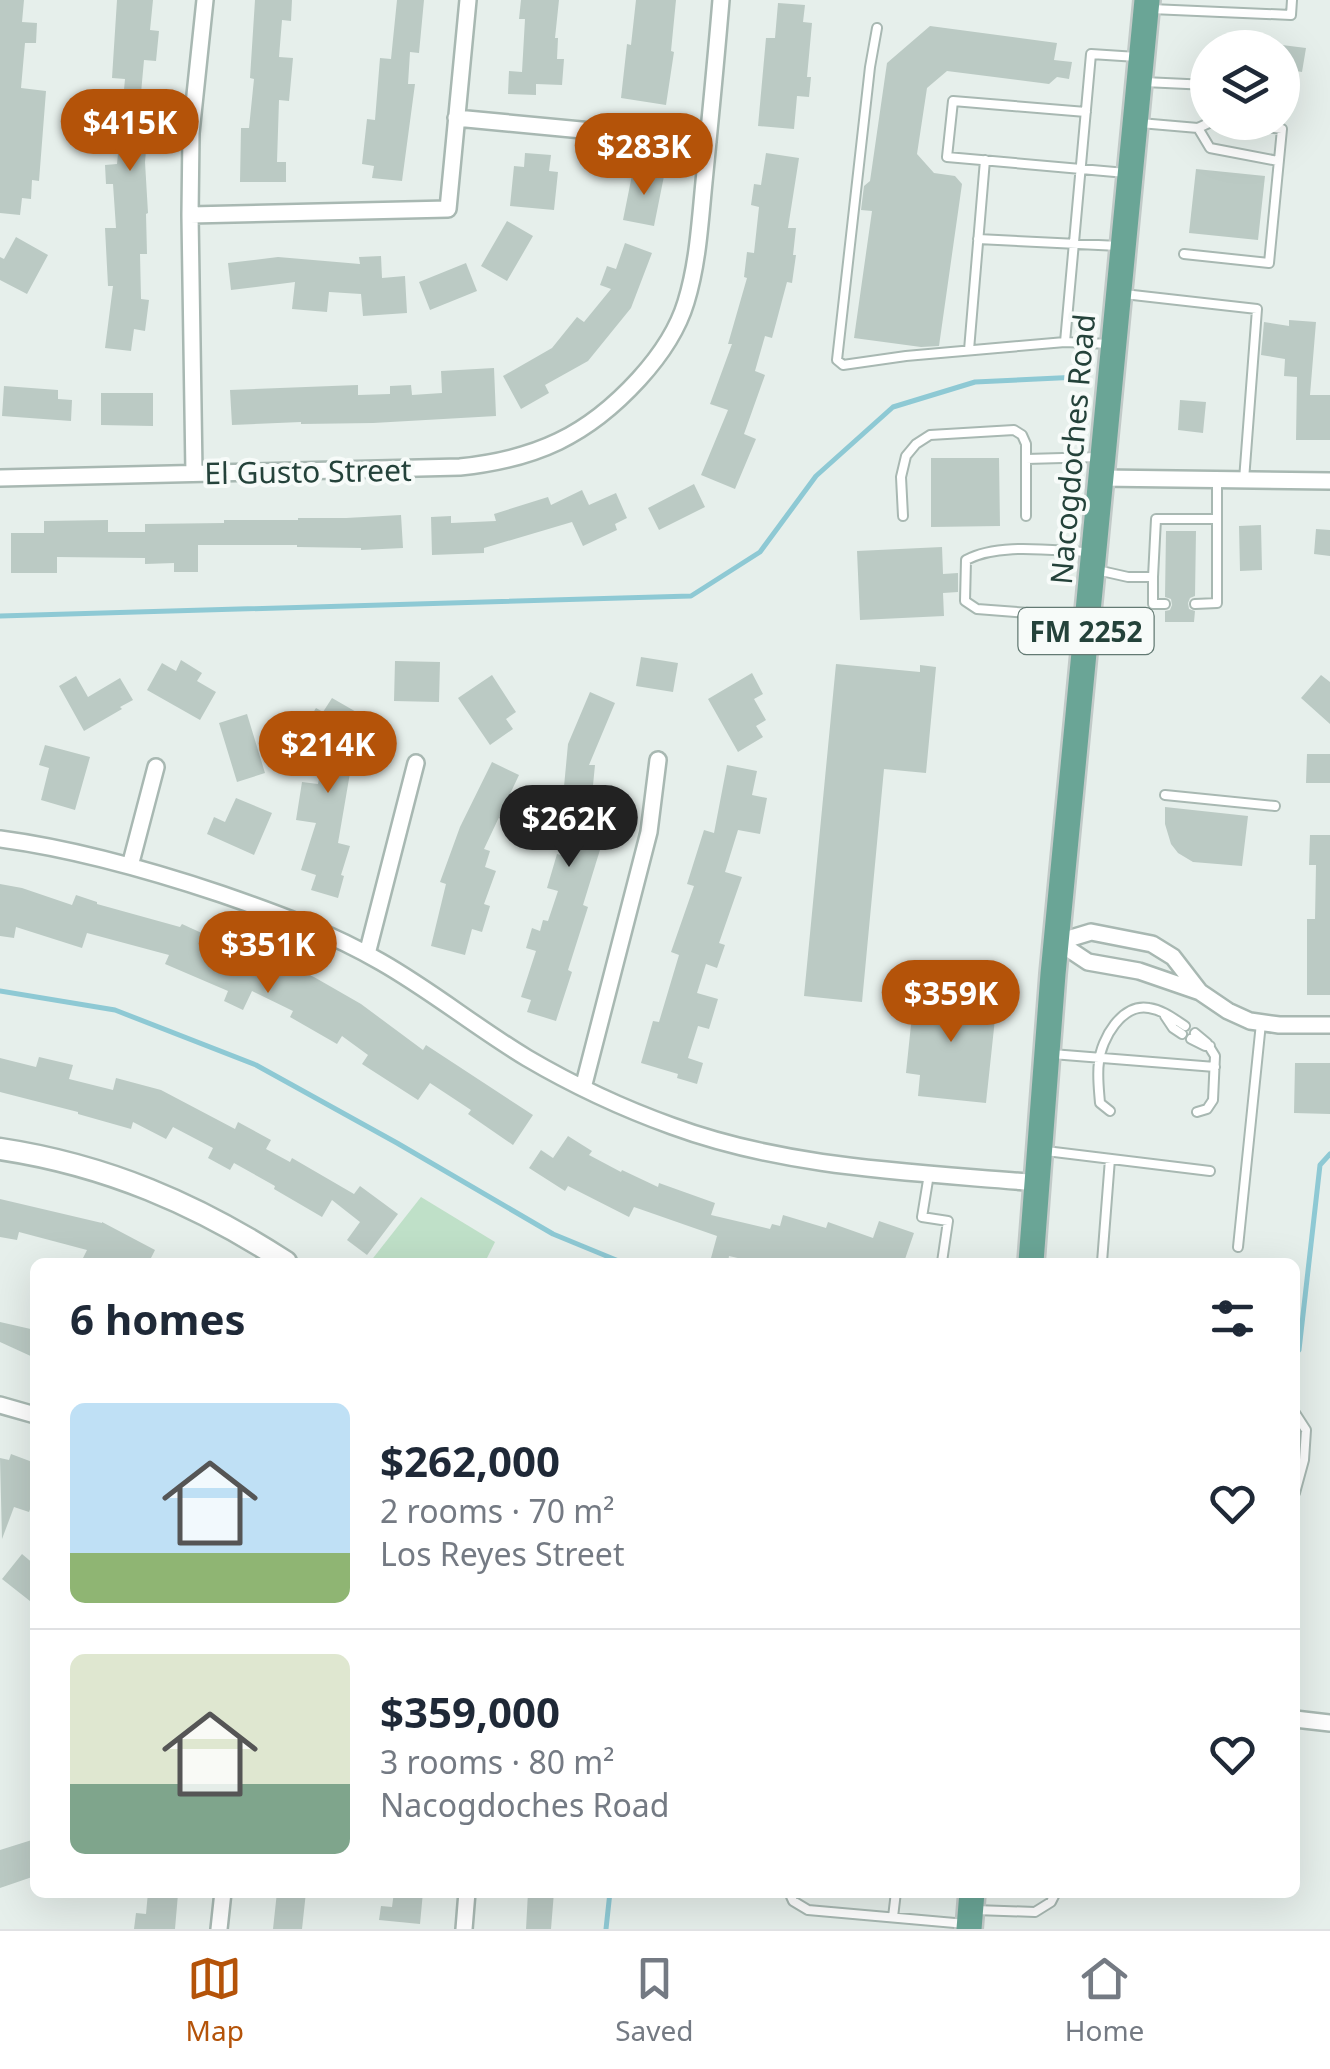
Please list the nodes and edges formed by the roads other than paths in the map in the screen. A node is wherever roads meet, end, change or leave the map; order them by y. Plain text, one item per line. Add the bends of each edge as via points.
1 (205, 0) edge
2 (468, 0) edge
3 (721, 0) edge
4 (1208, 0) edge
5 (1292, 0) edge
6 (1147, 4) edge
7 (1207, 12) junction
8 (877, 28) dead end
9 (1141, 70) junction
10 (1190, 81) edge
11 (1086, 112) junction
12 (456, 118) junction
13 (1136, 122) junction
14 (1190, 127) edge
15 (1205, 140) edge
16 (1281, 140) edge
17 (708, 142) junction
18 (985, 160) junction
19 (1278, 161) junction
20 (1081, 169) junction
21 (1131, 173) junction
22 (190, 215) junction
23 (978, 239) junction
24 (1074, 245) junction
25 (1124, 246) junction
26 (1184, 254) dead end
27 (1119, 293) junction
28 (1066, 342) junction
29 (1114, 344) junction
30 (968, 350) junction
31 (1026, 459) junction
32 (1102, 468) junction
33 (194, 474) junction
34 (0, 478) edge
35 (1218, 480) junction
36 (1244, 480) junction
37 (1330, 482) edge
38 (903, 516) dead end
39 (1026, 516) dead end
40 (1216, 519) junction
41 (1093, 560) junction
42 (1153, 577) junction
43 (1165, 604) dead end
44 (1195, 604) dead end
45 (1088, 617) junction
46 (658, 760) dead end
47 (416, 764) dead end
48 (156, 766) dead end
49 (1165, 795) dead end
50 (1276, 806) dead end
51 (0, 838) edge
52 (130, 866) junction
53 (1058, 942) junction
54 (368, 954) junction
55 (1200, 992) junction
56 (1261, 1023) junction
57 (1330, 1025) edge
58 (1047, 1054) junction
59 (1099, 1058) junction
60 (1215, 1067) junction
61 (583, 1088) junction
62 (1110, 1112) dead end
63 (1196, 1112) dead end
64 (0, 1149) edge
65 (1040, 1150) junction
66 (1110, 1159) junction
67 (1210, 1171) dead end
68 (928, 1174) junction
69 (1038, 1183) junction
70 (1238, 1247) dead end
71 (279, 1258) edge
72 (943, 1258) edge
73 (1031, 1258) edge
74 (1102, 1258) edge
75 (0, 1405) edge
76 (30, 1414) edge
77 (1300, 1421) edge
78 (1300, 1475) edge
79 (1300, 1720) edge
80 (1330, 1723) edge
81 (223, 1898) edge
82 (467, 1898) edge
83 (791, 1898) edge
84 (895, 1898) edge
85 (1053, 1898) edge
86 (971, 1914) edge
87 (893, 1917) junction
88 (220, 1929) edge
89 (464, 1929) edge

1 - 22 street
2 - 12 street
3 - 17 street, El Gusto Street
4 - 7 lane
5 - 7 lane via 1291,15
6 - 7 lane
6 - 9 main road, Nacogdoches Road / FM 2252
8 - 30 lane via 837,360 844,365
9 - 10 lane
9 - 11 lane via 1090,54
9 - 13 main road, Nacogdoches Road / FM 2252
11 - 18 lane via 953,102 947,157
11 - 20 lane
12 - 17 street
12 - 22 street via 448,209
13 - 14 lane
13 - 21 main road, Nacogdoches Road / FM 2252
15 - 19 lane via 1210,148
16 - 19 lane
17 - 33 street, El Gusto Street via 697,257 682,314 651,366 605,414 544,448 488,464
18 - 20 lane
18 - 23 lane
19 - 26 lane via 1269,262
20 - 21 lane
20 - 24 lane
21 - 25 main road, Nacogdoches Road / FM 2252
22 - 33 street
23 - 24 lane
23 - 30 lane
24 - 25 lane
24 - 28 lane
25 - 27 main road, Nacogdoches Road / FM 2252
27 - 29 main road, Nacogdoches Road / FM 2252
27 - 36 lane via 1257,309
28 - 29 lane
28 - 30 lane
29 - 32 main road, Nacogdoches Road / FM 2252
31 - 32 lane
31 - 38 lane via 1026,444 1014,430 930,435 906,456
31 - 39 lane
32 - 35 street
32 - 41 main road, Nacogdoches Road / FM 2252
33 - 34 street, El Gusto Street
35 - 36 street
35 - 40 lane
36 - 37 street
40 - 42 lane via 1156,519
40 - 44 lane via 1216,603
41 - 42 lane via 1128,578
41 - 45 main road, Nacogdoches Road / FM 2252
41 - 45 lane via 998,550 966,560 965,601 977,609
42 - 43 lane via 1153,604
45 - 53 main road, Nacogdoches Road / FM 2252
46 - 61 street via 649,832
47 - 54 street
48 - 52 street
49 - 50 lane
51 - 52 street
52 - 54 street via 284,916
53 - 55 street via 1088,962
53 - 55 street via 1091,932 1152,944 1173,957
53 - 58 main road, Nacogdoches Road / FM 2252
54 - 61 street
55 - 56 street via 1228,1012
56 - 57 street
56 - 70 lane
58 - 59 lane
58 - 65 main road, Nacogdoches Road / FM 2252
59 - 60 lane
59 - 60 lane via 1124,1014 1147,1007 1210,1046
59 - 62 lane via 1100,1102
60 - 63 lane via 1213,1100
61 - 68 street via 716,1141
64 - 71 street via 124,1179 192,1207
65 - 66 lane
65 - 69 main road, Nacogdoches Road / FM 2252
66 - 67 lane
66 - 74 lane
68 - 69 street
68 - 72 lane via 922,1217 948,1221
69 - 73 main road, Nacogdoches Road / FM 2252
75 - 76 street
77 - 78 lane via 1306,1430
79 - 80 street
81 - 88 street
82 - 89 street
83 - 87 lane via 808,1910
84 - 87 lane
85 - 86 lane via 1035,1912
86 - 87 lane

